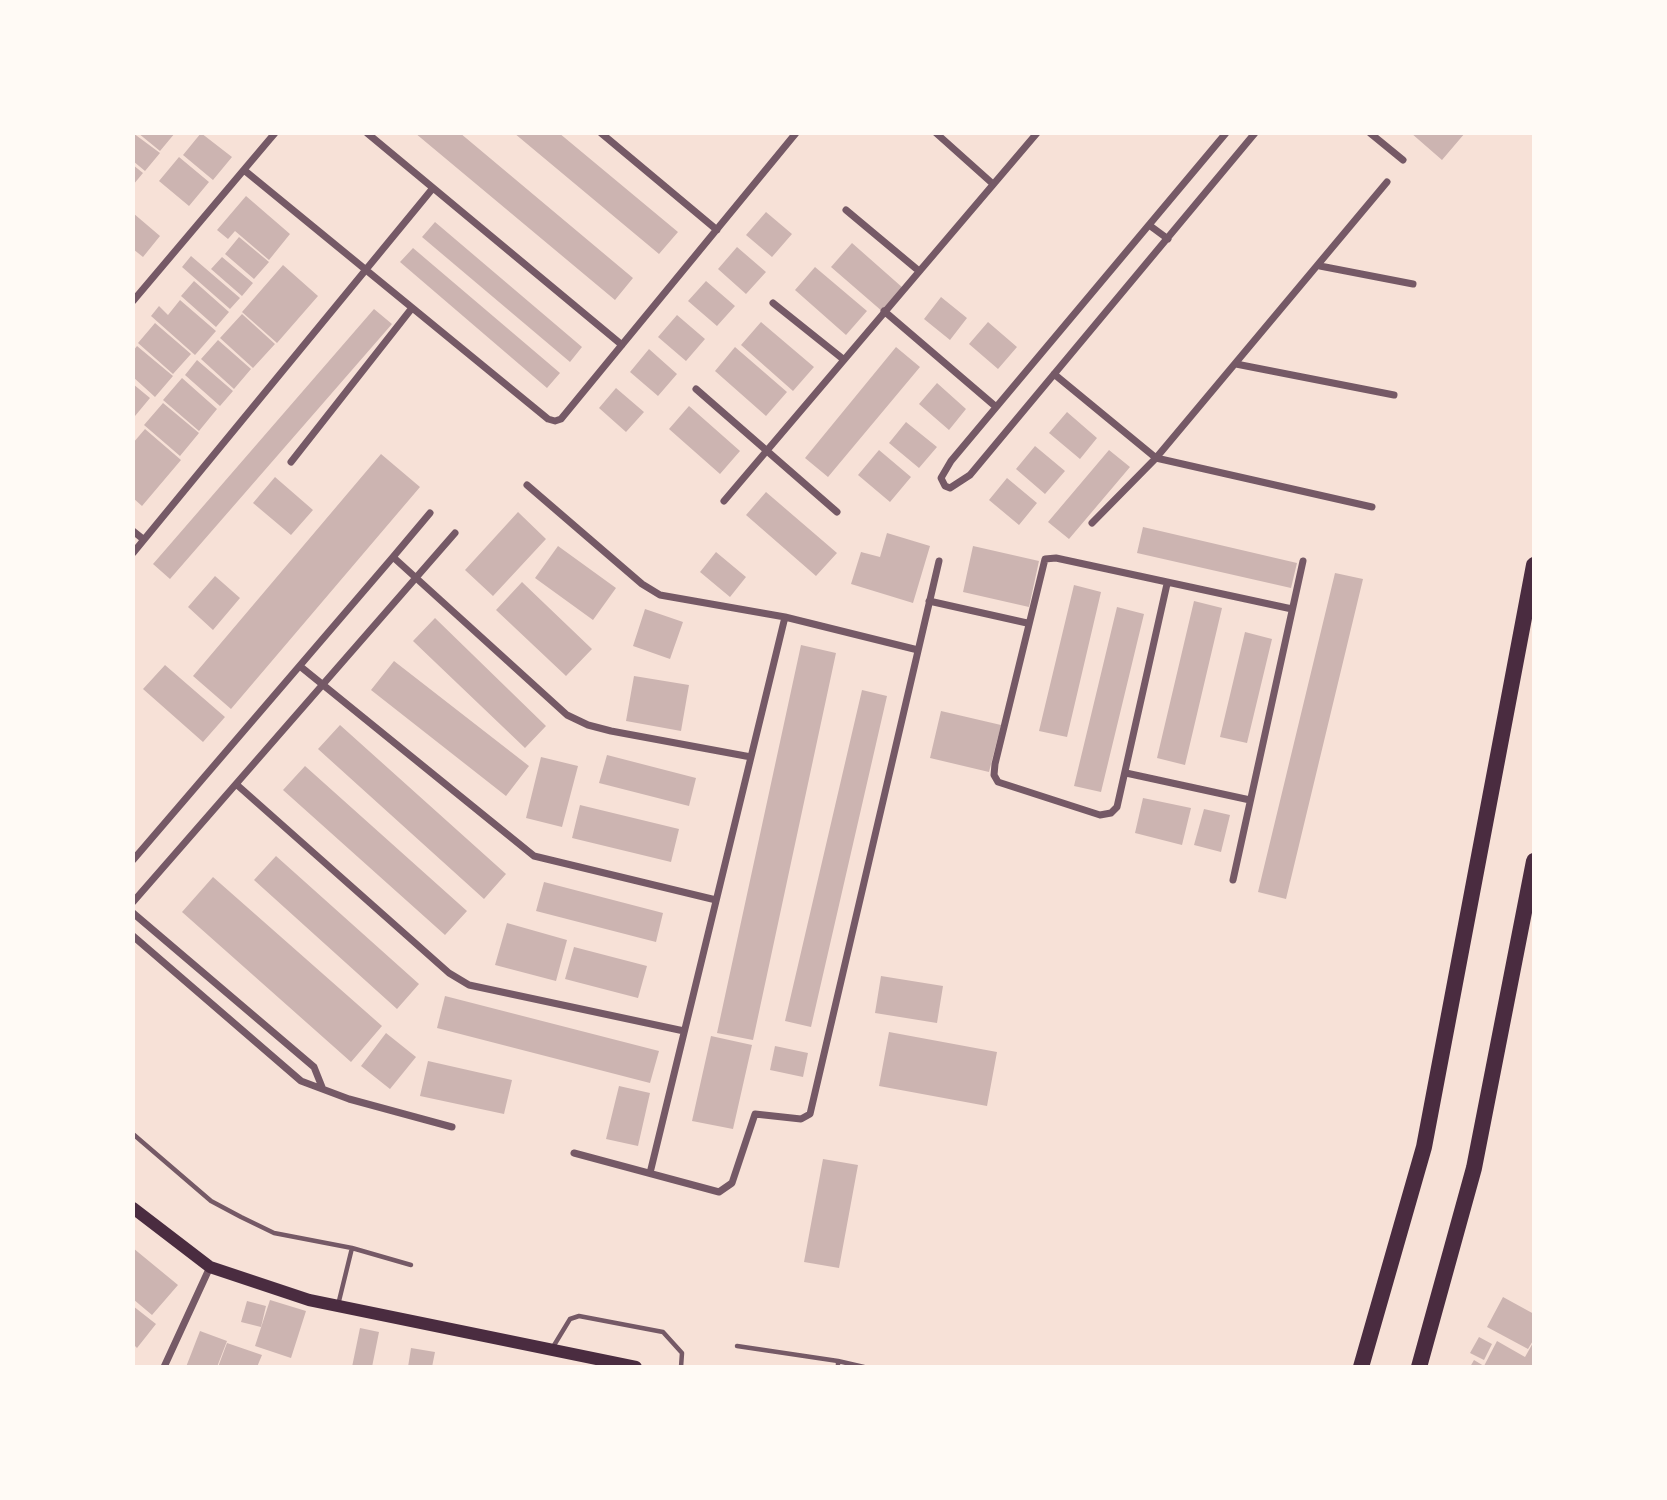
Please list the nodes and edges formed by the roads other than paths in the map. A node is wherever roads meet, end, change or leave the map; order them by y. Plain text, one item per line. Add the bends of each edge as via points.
1 (275, 133) edge
2 (367, 133) edge
3 (600, 133) edge
4 (796, 133) edge
5 (936, 133) edge
6 (1037, 133) edge
7 (1226, 133) edge
8 (1255, 133) edge
9 (1370, 133) edge
10 (1403, 160) dead end
11 (244, 170) junction
12 (1387, 182) dead end
13 (993, 184) junction
14 (433, 188) junction
15 (846, 210) dead end
16 (1149, 225) junction
17 (717, 230) junction
18 (1168, 239) junction
19 (1320, 266) junction
20 (367, 271) junction
21 (919, 271) junction
22 (1413, 284) dead end
23 (133, 301) edge
24 (773, 303) dead end
25 (412, 308) junction
26 (884, 311) junction
27 (622, 345) junction
28 (843, 359) junction
29 (1236, 364) junction
30 (1055, 373) junction
31 (696, 389) dead end
32 (1394, 396) dead end
33 (995, 407) junction
34 (765, 450) junction
35 (1156, 458) junction
36 (291, 462) dead end
37 (527, 485) dead end
38 (724, 502) dead end
39 (1372, 507) dead end
40 (837, 512) dead end
41 (430, 513) dead end
42 (1092, 523) dead end
43 (133, 531) edge
44 (455, 533) dead end
45 (143, 539) junction
46 (133, 553) edge
47 (393, 557) junction
48 (939, 561) dead end
49 (1303, 561) dead end
50 (1534, 565) edge
51 (416, 579) junction
52 (1167, 584) junction
53 (929, 601) junction
54 (1292, 609) junction
55 (785, 617) junction
56 (1027, 623) junction
57 (918, 650) junction
58 (301, 667) junction
59 (323, 685) junction
60 (751, 757) junction
61 (1126, 773) junction
62 (236, 784) junction
63 (1250, 800) junction
64 (133, 860) edge
65 (1534, 861) edge
66 (1233, 880) dead end
67 (716, 900) junction
68 (133, 902) edge
69 (133, 913) edge
70 (133, 936) edge
71 (684, 1031) junction
72 (322, 1087) junction
73 (452, 1127) dead end
74 (133, 1134) edge
75 (574, 1153) dead end
76 (649, 1174) junction
77 (133, 1208) edge
78 (352, 1248) junction
79 (411, 1265) dead end
80 (210, 1267) junction
81 (338, 1306) junction
82 (737, 1346) dead end
83 (551, 1350) junction
84 (838, 1364) edge
85 (164, 1367) edge
86 (636, 1367) edge
87 (681, 1367) edge
88 (864, 1367) edge
89 (1361, 1367) edge
90 (1419, 1367) edge

1 - 11 street
2 - 14 street
3 - 17 street
4 - 17 street
5 - 13 street
6 - 13 street
7 - 16 street
8 - 18 street
9 - 10 street
11 - 20 street
11 - 23 street
12 - 19 street
13 - 21 street
14 - 20 street
14 - 27 street
15 - 21 street
16 - 18 street
16 - 33 street
17 - 27 street
18 - 30 street
19 - 22 street
19 - 29 street
20 - 25 street
20 - 45 street
21 - 26 street
24 - 28 street
25 - 27 street via 555,421 562,419
25 - 36 street
26 - 28 street
26 - 33 street
28 - 34 street
29 - 32 street
29 - 35 street
30 - 33 street via 970,475 950,488 944,486 943,471
30 - 35 street
31 - 34 street
34 - 38 street
34 - 40 street
35 - 39 street
35 - 42 street
37 - 55 street via 660,596
41 - 47 street
43 - 45 street
44 - 51 street
45 - 46 street
47 - 51 street
47 - 58 street
48 - 53 street
49 - 54 street
50 - 89 highway via 1423,1146
51 - 59 street
51 - 60 street via 567,715 588,726
52 - 54 street
52 - 56 street via 1045,559
52 - 61 street
53 - 56 street
53 - 57 street
54 - 63 street
55 - 57 street
55 - 60 street
56 - 61 street via 995,764 998,782 1105,815 1117,807
57 - 76 street via 812,1109 801,1119 755,1114 732,1183 724,1191
58 - 59 street
58 - 64 street
59 - 62 street
59 - 67 street via 521,849
60 - 67 street
61 - 63 street
62 - 68 street
62 - 71 street via 449,973 469,985
63 - 66 street
65 - 90 highway via 1474,1168
67 - 71 street
69 - 72 street via 314,1066
70 - 72 street via 301,1081
71 - 76 street
72 - 73 street via 349,1099
74 - 78 lane via 211,1201 241,1217 274,1233
75 - 76 street
77 - 80 main road
78 - 79 lane
78 - 81 lane
80 - 81 main road
80 - 85 street
81 - 83 main road
82 - 84 lane
83 - 86 main road
83 - 87 lane via 570,1319 579,1316 663,1332 682,1353
84 - 88 lane

